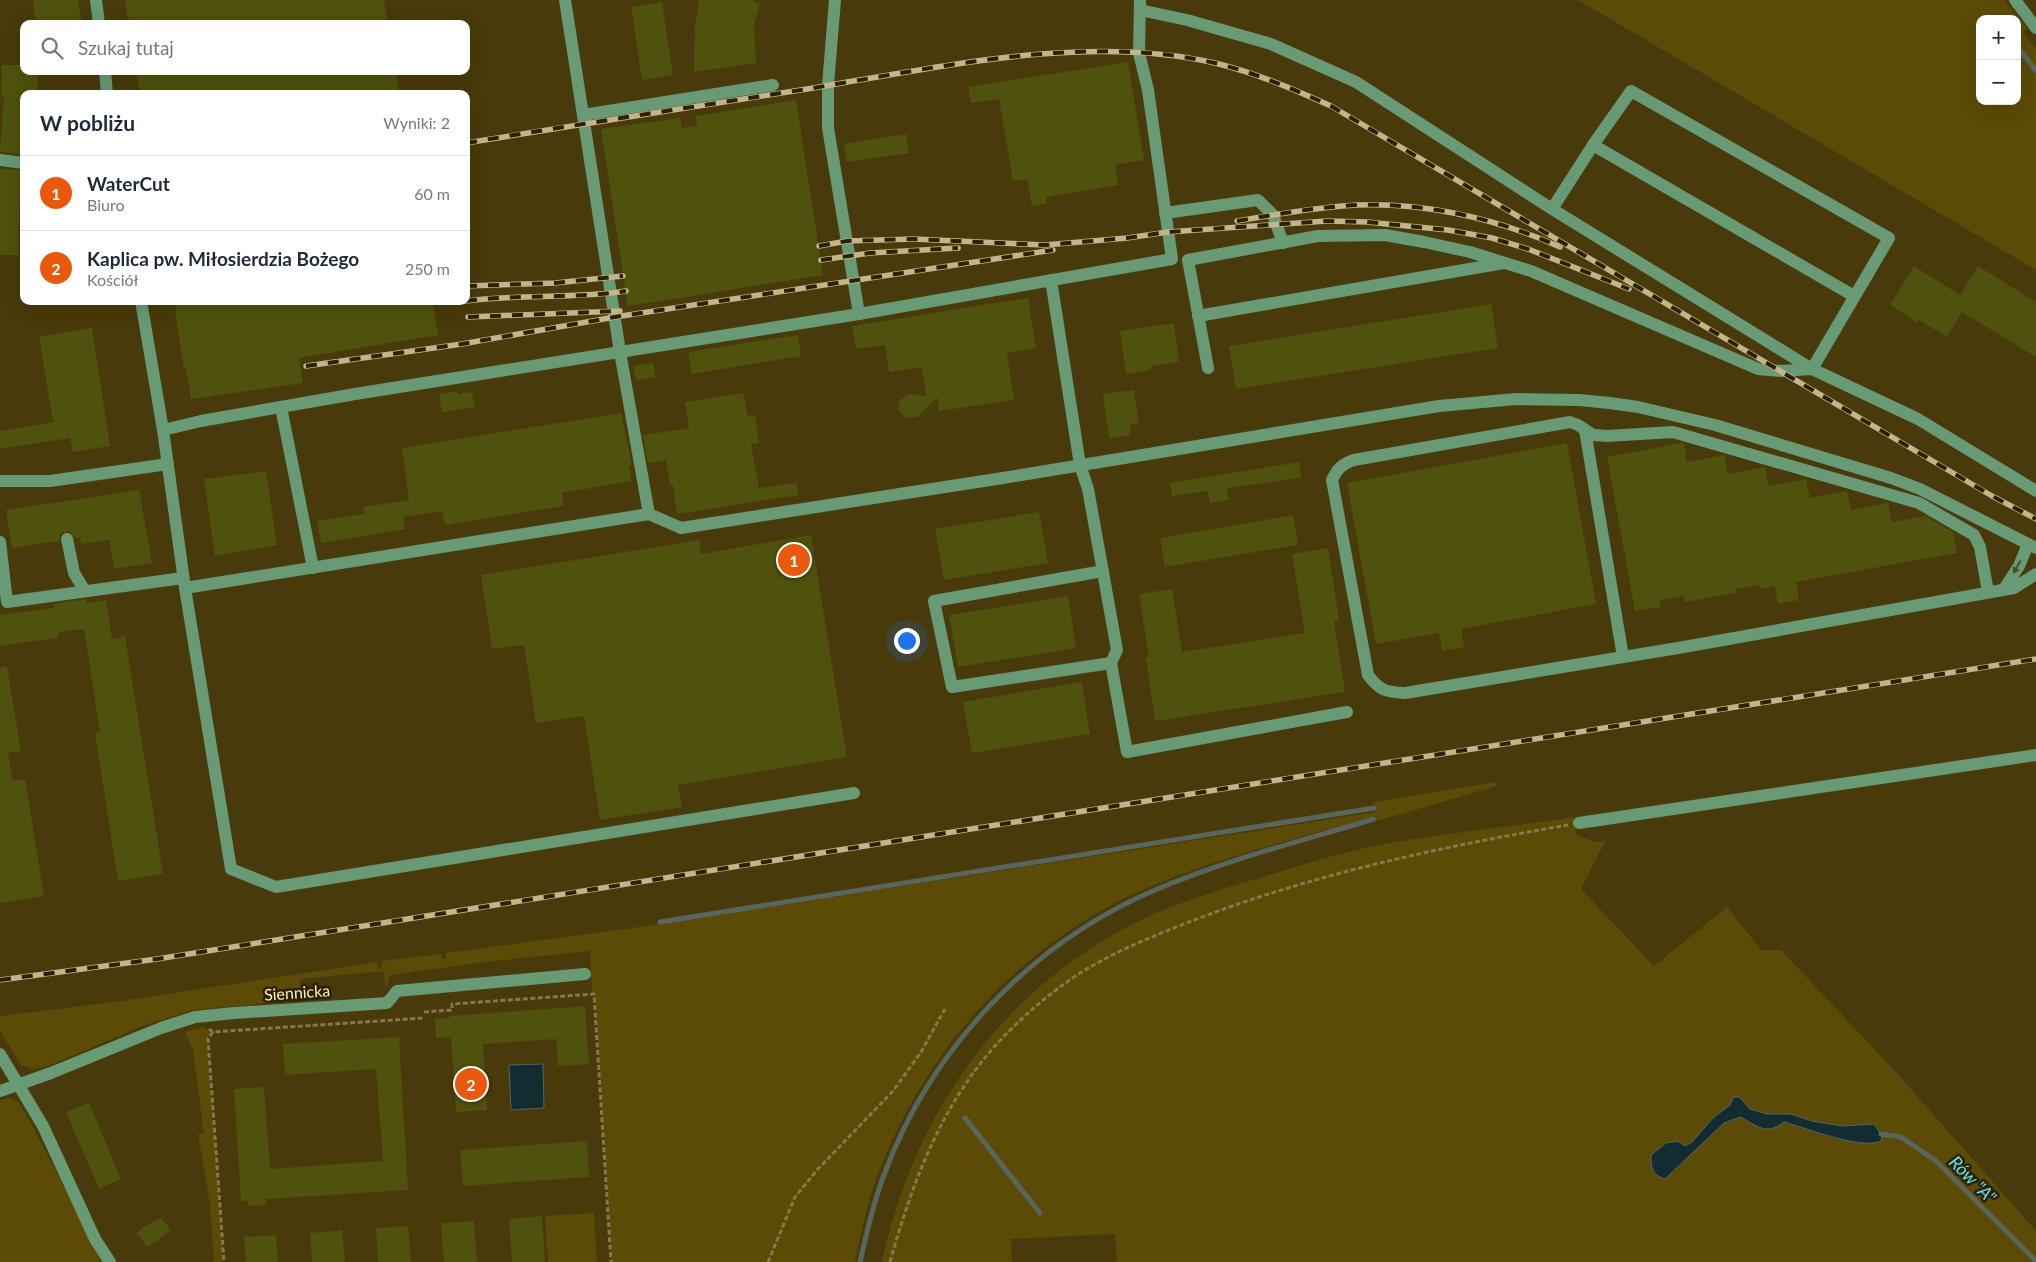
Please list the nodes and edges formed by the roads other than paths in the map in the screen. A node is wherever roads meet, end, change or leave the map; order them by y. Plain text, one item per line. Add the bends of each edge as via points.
1 (96, 0) edge
2 (565, 0) edge
3 (836, 0) edge
4 (2015, 0) edge
5 (1140, 5) edge
6 (98, 20) edge
7 (2036, 28) edge
8 (105, 75) edge
9 (773, 85) dead end
10 (107, 90) edge
11 (583, 115) junction
12 (1593, 145) junction
13 (0, 160) edge
14 (20, 162) edge
15 (1552, 209) junction
16 (1165, 213) junction
17 (1283, 242) junction
18 (1506, 263) junction
19 (1051, 280) junction
20 (1854, 296) junction
21 (141, 305) edge
22 (859, 314) junction
23 (1198, 316) junction
24 (620, 352) junction
25 (1208, 368) dead end
26 (1812, 369) junction
27 (281, 407) junction
28 (163, 430) junction
29 (1585, 430) junction
30 (168, 464) junction
31 (1080, 465) junction
32 (0, 481) edge
33 (2036, 491) edge
34 (649, 514) junction
35 (67, 539) dead end
36 (0, 542) edge
37 (2032, 546) edge
38 (313, 568) junction
39 (1103, 571) junction
40 (2036, 574) edge
41 (184, 583) junction
42 (2004, 589) junction
43 (85, 591) junction
44 (1988, 592) junction
45 (1623, 657) junction
46 (1111, 663) junction
47 (1347, 712) dead end
48 (2036, 755) edge
49 (854, 793) dead end
50 (1579, 823) road end
51 (585, 974) dead end
52 (0, 1054) edge
53 (19, 1085) junction
54 (0, 1091) edge
55 (110, 1262) edge

1 - 6 street
2 - 11 street
3 - 22 street via 828,85 828,128
4 - 7 street
5 - 15 street via 1271,44 1356,82
5 - 16 street via 1139,53 1148,90
8 - 10 street
9 - 11 street
11 - 24 street
12 - 15 street
12 - 20 street
12 - 20 street via 1631,91 1890,238
13 - 14 street
15 - 26 street
16 - 17 street via 1258,200 1273,215
16 - 19 street via 1172,259
17 - 18 street via 1318,236 1385,235 1470,252
17 - 23 street via 1188,260
18 - 23 street
18 - 26 street via 1758,369
19 - 22 street
19 - 31 street
20 - 26 street
21 - 28 street
22 - 24 street
23 - 25 street
24 - 27 street
24 - 34 street
26 - 33 street via 1918,419
27 - 28 street
27 - 38 street
28 - 30 street
29 - 44 street via 1593,435 1606,436 1673,432 1919,503 1974,536 1980,547
29 - 45 street
29 - 45 street via 1570,422 1354,460 1344,464 1332,480 1368,675 1385,692 1405,693
30 - 32 street via 50,481
30 - 41 street
31 - 34 street via 681,528
31 - 37 street via 1439,406 1516,399 1594,401 1638,407 1714,425 1891,478 1920,488
31 - 39 street via 1088,489
34 - 38 street
35 - 43 street via 74,573
36 - 43 street via 8,602
37 -> 42 street
38 - 41 street
39 - 46 street via 1117,650
39 - 46 street via 934,601 952,687
40 - 42 street via 2014,588
41 - 43 street
41 - 49 street via 232,870 276,887
42 - 44 street
44 - 45 street
46 - 47 street via 1127,752
48 - 50 street
51 - 53 street, Siennicka via 397,991 387,1003 205,1020 161,1028
52 - 53 street
53 - 54 street, Siennicka
53 - 55 street via 43,1126 95,1238

